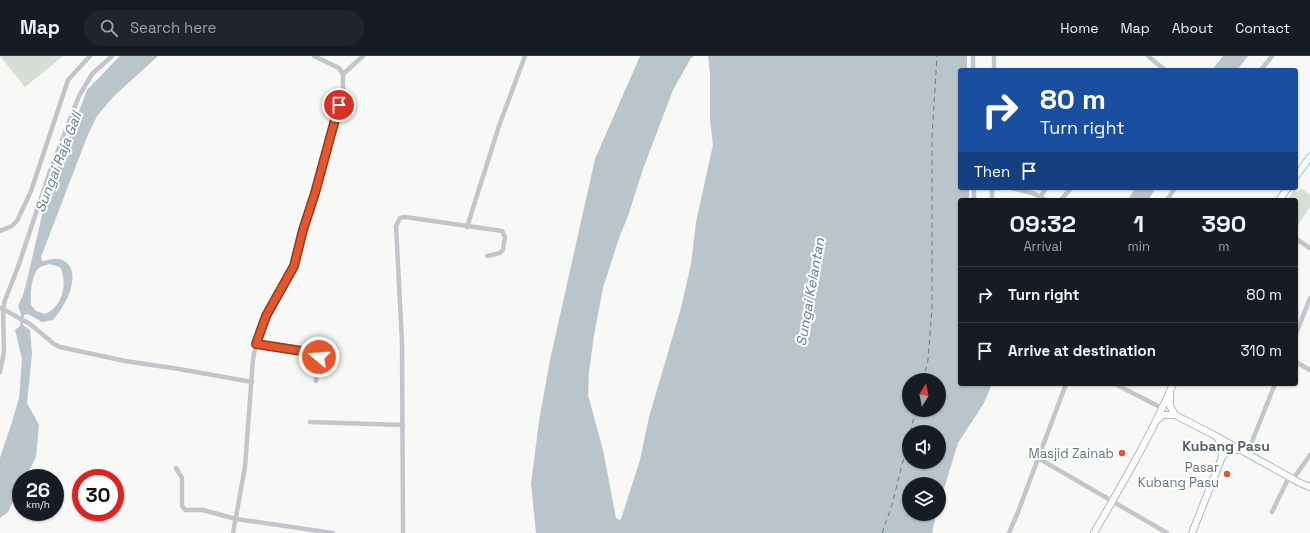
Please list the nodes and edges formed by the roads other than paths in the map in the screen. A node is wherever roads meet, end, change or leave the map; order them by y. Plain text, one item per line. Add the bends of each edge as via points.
1 (90, 56) edge
2 (112, 56) edge
3 (314, 56) edge
4 (363, 56) edge
5 (525, 56) edge
6 (973, 56) edge
7 (994, 56) edge
8 (1148, 56) edge
9 (1272, 56) edge
10 (973, 68) edge
11 (995, 68) edge
12 (1163, 68) edge
13 (1263, 68) edge
14 (344, 74) junction
15 (1310, 157) edge
16 (1298, 168) edge
17 (1022, 190) edge
18 (1045, 190) edge
19 (1069, 190) edge
20 (1041, 196) junction
21 (1044, 198) edge
22 (1063, 198) edge
23 (467, 227) junction
24 (0, 231) edge
25 (1298, 240) edge
26 (1310, 248) edge
27 (487, 256) dead end
28 (1310, 298) edge
29 (1, 309) edge
30 (1298, 329) edge
31 (256, 344) junction
32 (1298, 363) edge
33 (1310, 370) edge
34 (0, 372) edge
35 (316, 381) dead end
36 (252, 382) junction
37 (1065, 386) edge
38 (1119, 386) edge
39 (1274, 386) edge
40 (1172, 387) edge
41 (1162, 408) junction
42 (1175, 415) junction
43 (1157, 420) junction
44 (310, 422) dead end
45 (403, 425) junction
46 (1214, 435) junction
47 (1239, 450) junction
48 (1246, 454) junction
49 (1310, 455) edge
50 (1222, 457) junction
51 (1038, 458) junction
52 (176, 468) dead end
53 (1291, 478) junction
54 (1300, 483) junction
55 (1310, 487) edge
56 (1310, 491) edge
57 (1112, 501) junction
58 (1272, 512) dead end
59 (236, 519) junction
60 (233, 533) edge
61 (332, 533) edge
62 (403, 533) edge
63 (1009, 533) edge
64 (1094, 533) edge
65 (1167, 533) edge
66 (1192, 533) edge

1 - 24 street via 68,80 31,191 17,221
2 - 29 street via 92,74 78,96
3 - 14 street via 339,68
4 - 14 street
5 - 23 street via 499,126
6 - 10 street
7 - 11 street
8 - 12 street
9 - 13 street
14 - 31 street via 343,91 294,266 266,316
15 - 16 main road
17 - 20 street
18 - 20 street
19 - 22 street
20 - 21 street
23 - 27 street via 500,230 504,233 502,251
23 - 45 street via 405,217 400,218 396,226
25 - 26 street
28 - 30 street
29 - 34 street via 4,352
29 - 36 street via 30,324 60,347 125,361
31 - 35 street via 317,353 319,357
31 - 36 street
32 - 33 street
36 - 59 street via 245,467
37 - 51 street
38 - 41 street
39 - 48 street
40 - 41 main road
40 - 42 main road via 1170,403
41 - 43 main road
42 - 43 main road via 1163,415
42 - 46 main road
43 - 57 main road
44 - 45 street
45 - 62 street
46 - 47 main road
46 - 50 main road via 1221,444
47 - 48 main road
47 - 50 main road via 1228,450
48 - 53 main road
49 - 53 street
50 - 66 main road
51 - 57 street
51 - 63 street
52 - 59 street via 182,478 183,509 203,510
53 - 54 main road
53 - 58 street
54 - 55 main road
54 - 56 main road
57 - 64 main road
57 - 65 street
59 - 60 street
59 - 61 street

